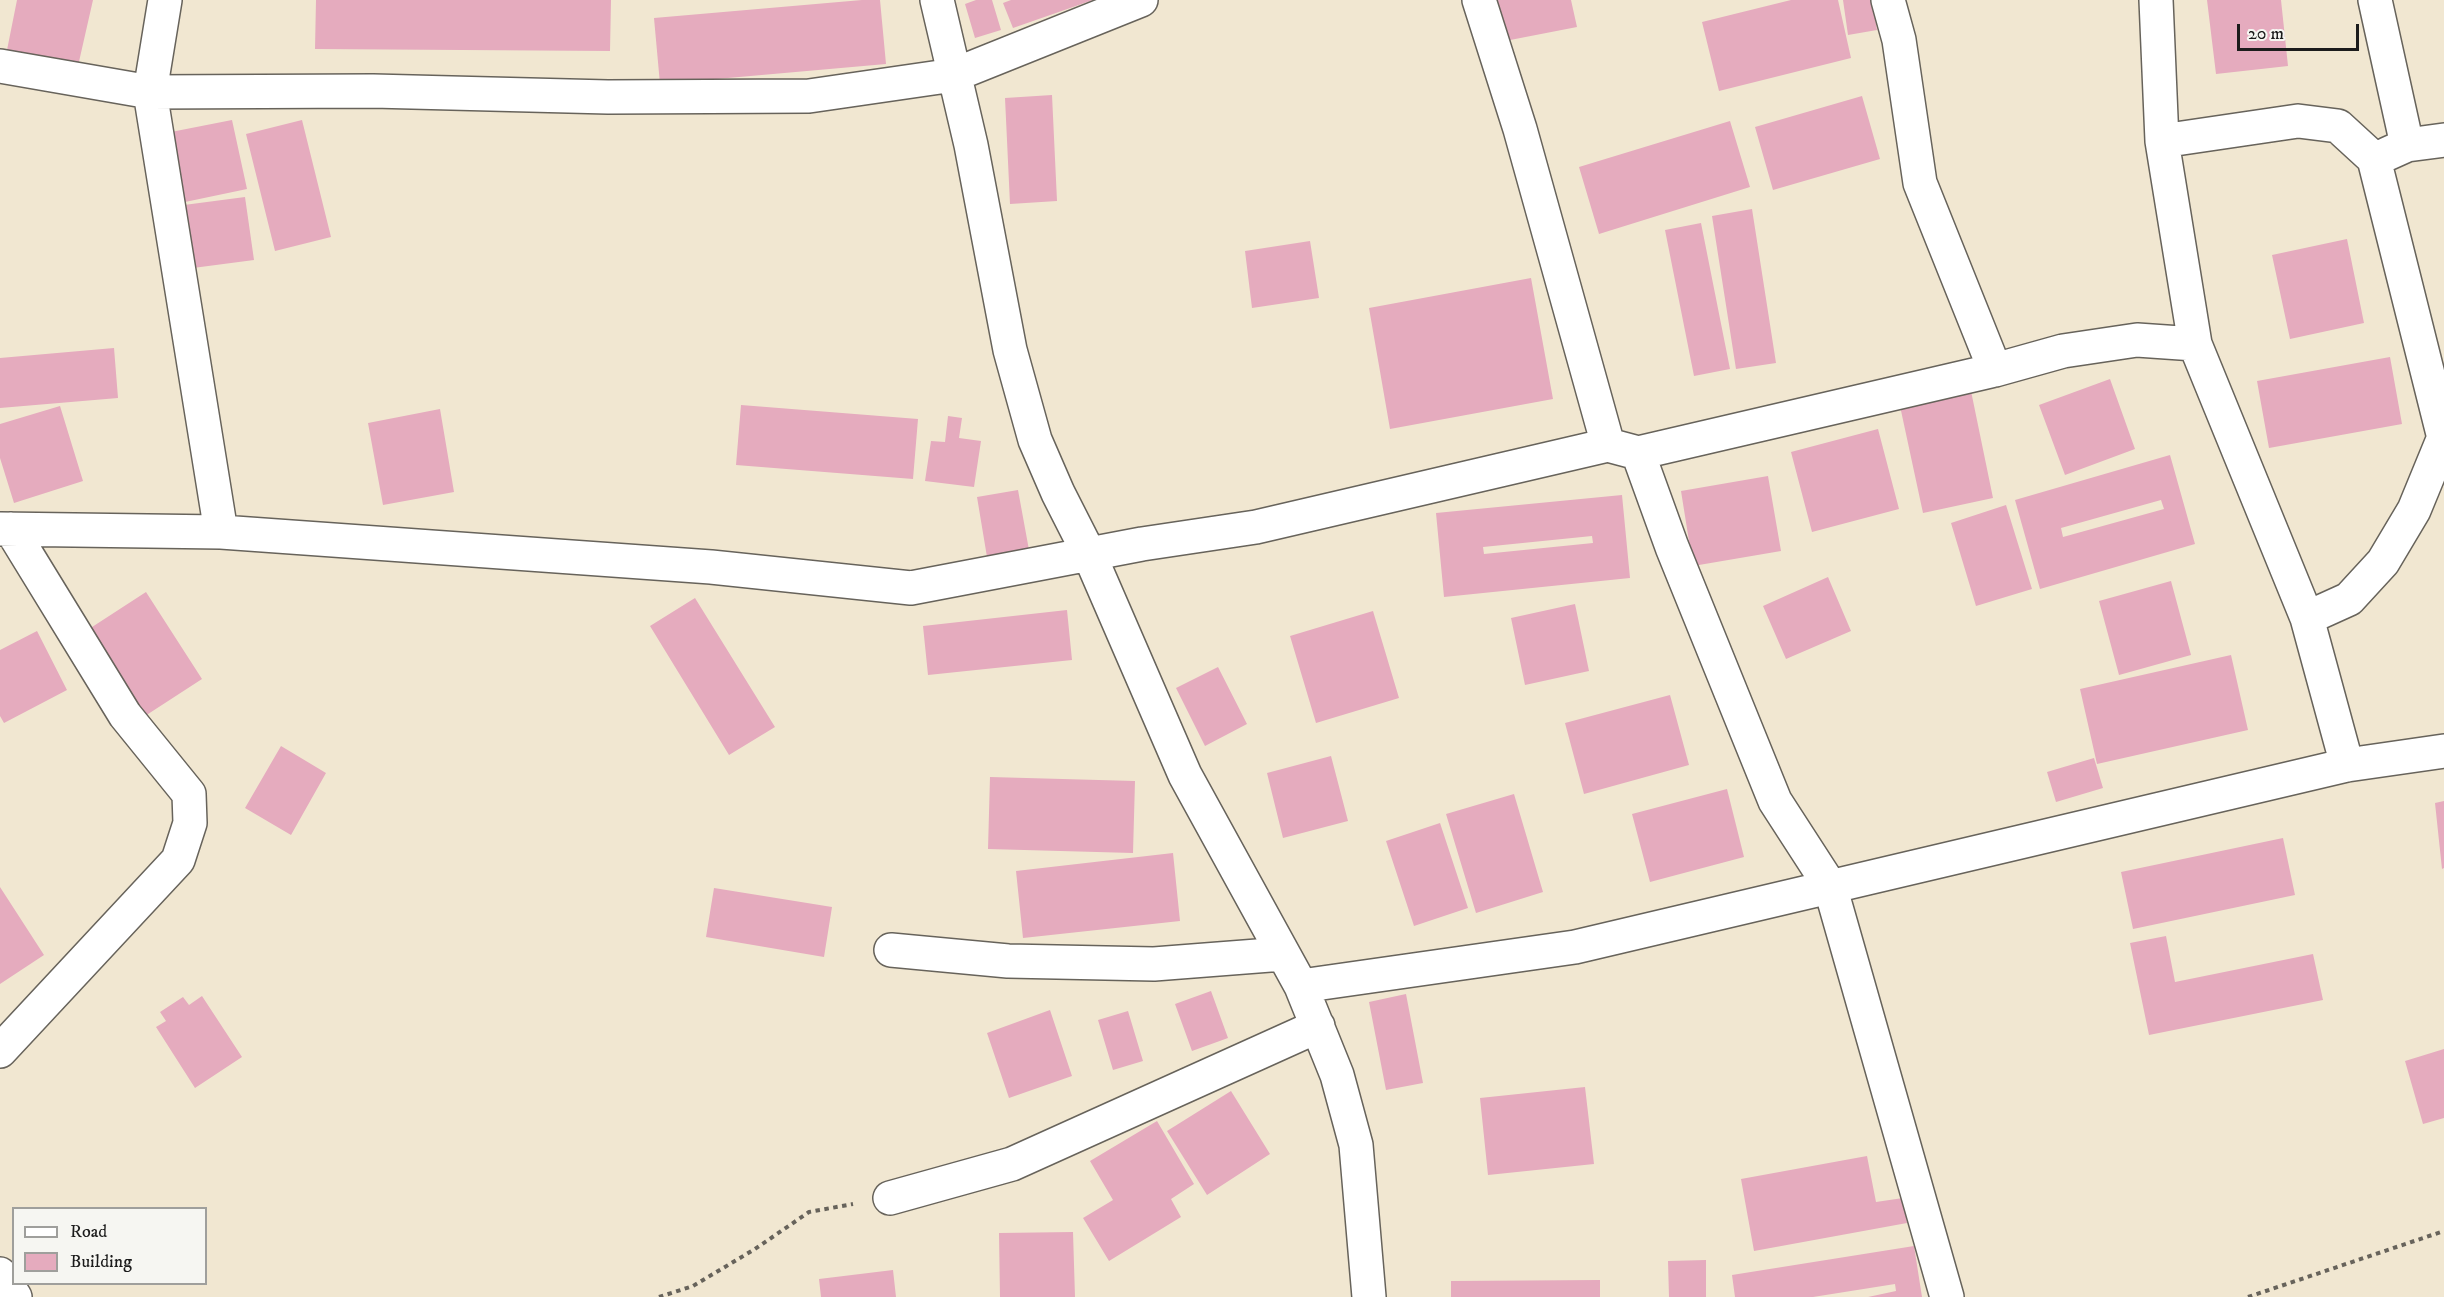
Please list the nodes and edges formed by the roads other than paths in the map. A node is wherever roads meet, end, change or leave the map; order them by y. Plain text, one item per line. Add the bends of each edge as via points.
1 (165, 0) edge
2 (937, 0) edge
3 (1141, 0) edge
4 (1479, 0) edge
5 (1888, 0) edge
6 (2156, 0) edge
7 (2375, 0) edge
8 (0, 66) edge
9 (954, 75) junction
10 (150, 92) junction
11 (2444, 140) edge
12 (2162, 141) junction
13 (2407, 145) junction
14 (2374, 159) junction
15 (2195, 344) junction
16 (1995, 370) junction
17 (2444, 437) edge
18 (1623, 449) junction
19 (5, 529) edge
20 (221, 531) junction
21 (1090, 556) junction
22 (2307, 618) junction
23 (2444, 751) edge
24 (2347, 765) junction
25 (1830, 886) junction
26 (891, 950) dead end
27 (1283, 954) junction
28 (1301, 986) junction
29 (1318, 1026) junction
30 (0, 1050) edge
31 (890, 1198) road end
32 (0, 1274) edge
33 (15, 1297) edge
34 (1370, 1297) edge
35 (1947, 1297) edge

1 - 10 street
2 - 9 street
3 - 9 street
4 - 18 street
5 - 16 street via 1899,40 1920,183
6 - 12 street
7 - 13 street
8 - 10 street
9 - 10 street via 809,96
9 - 21 street via 1011,350 1035,440
10 - 20 street
11 - 13 street
12 - 14 street via 2298,121 2338,126
12 - 15 street
13 - 14 street
14 - 17 street
15 - 16 street via 2137,340 2063,351
15 - 22 street
16 - 18 street
17 - 22 street via 2414,510 2383,562 2349,599
18 - 21 street via 1256,527
18 - 25 street via 1672,547 1775,801
19 - 20 street
19 - 30 street via 125,715 189,794 190,823 178,860
20 - 21 street via 711,567 911,588
21 - 27 street via 1185,775
22 - 24 street
23 - 24 street
24 - 25 street
25 - 28 street via 1575,947
25 - 35 street
26 - 27 street via 1008,961 1154,964
27 - 28 street
28 - 29 street
29 - 31 street via 1012,1164
29 - 34 street via 1337,1075 1356,1145
32 - 33 street

